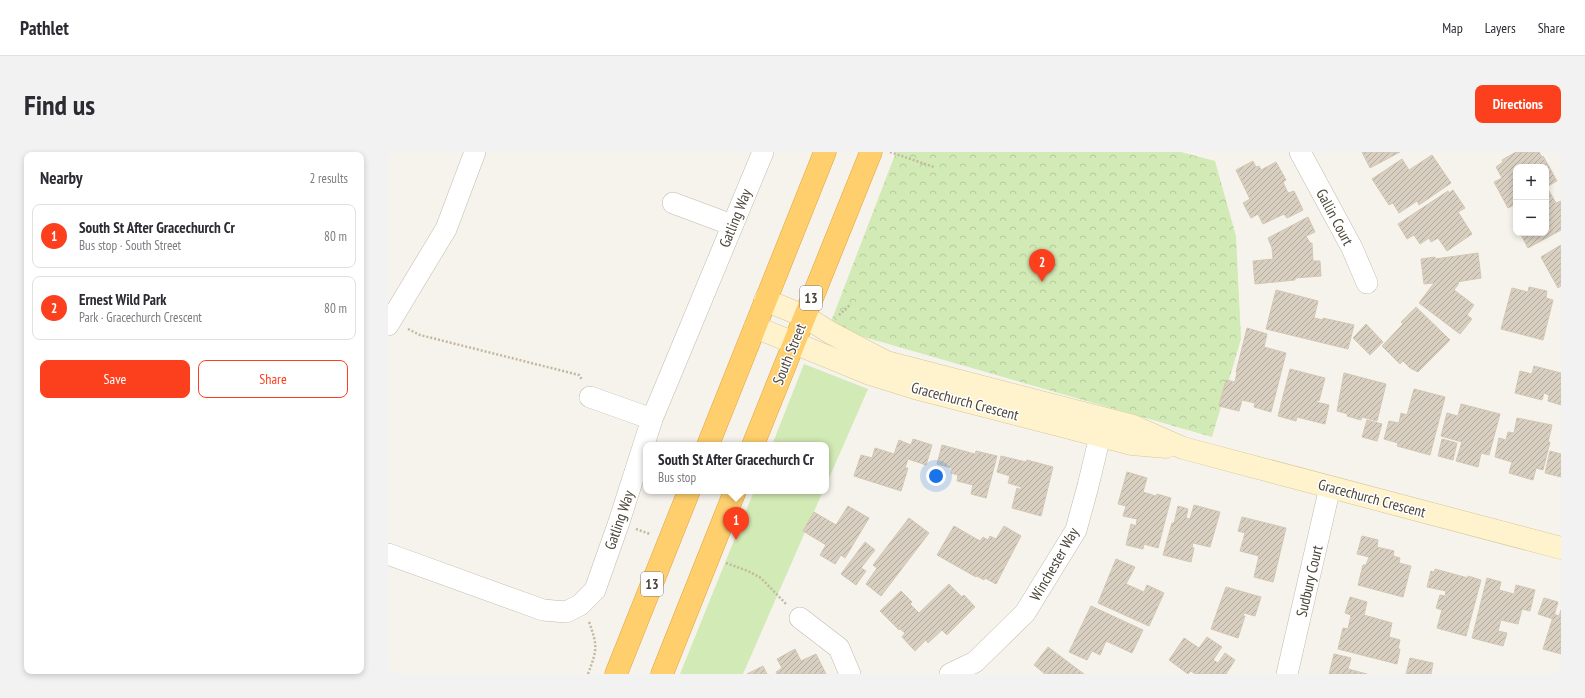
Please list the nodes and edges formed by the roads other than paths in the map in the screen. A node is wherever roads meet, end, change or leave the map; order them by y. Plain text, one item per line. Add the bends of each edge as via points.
1 (475, 152) edge
2 (762, 152) edge
3 (825, 152) edge
4 (871, 152) edge
5 (1300, 152) edge
6 (673, 203) dead end
7 (732, 225) junction
8 (1367, 283) dead end
9 (766, 300) junction
10 (804, 316) junction
11 (390, 322) edge
12 (754, 327) junction
13 (793, 344) junction
14 (590, 397) road end
15 (652, 419) junction
16 (1102, 427) junction
17 (645, 442) edge
18 (709, 442) edge
19 (754, 442) edge
20 (643, 447) edge
21 (1330, 487) junction
22 (688, 494) edge
23 (733, 494) edge
24 (1561, 548) edge
25 (388, 554) edge
26 (800, 618) dead end
27 (616, 674) edge
28 (662, 674) edge
29 (850, 674) edge
30 (950, 674) edge
31 (1287, 674) edge

1 - 11 street via 446,229
2 - 7 street, Gatling Way
3 - 9 highway
4 - 10 highway, South Street / 13
5 - 8 street, Gallin Court via 1352,248
6 - 7 street
7 - 15 street, Gatling Way
9 - 10 street, Gracechurch Crescent
9 - 12 highway
10 - 13 highway, South Street / 13
10 - 16 street, Gracechurch Crescent via 886,362
12 - 13 street, Gracechurch Crescent
12 - 18 highway
13 - 16 street, Gracechurch Crescent via 870,374 915,388
13 - 19 highway, South Street / 13
14 - 15 street
15 - 17 street, Gatling Way
16 - 21 street, Gracechurch Crescent via 1132,444 1183,448
16 - 30 street, Winchester Way via 1076,530 1025,613 975,662
20 - 25 street, Gatling Way via 595,590 580,605 566,612 543,610
21 - 24 street, Gracechurch Crescent
21 - 31 street, Sudbury Court
22 - 27 highway, 13
23 - 28 highway
26 - 29 street via 840,648

